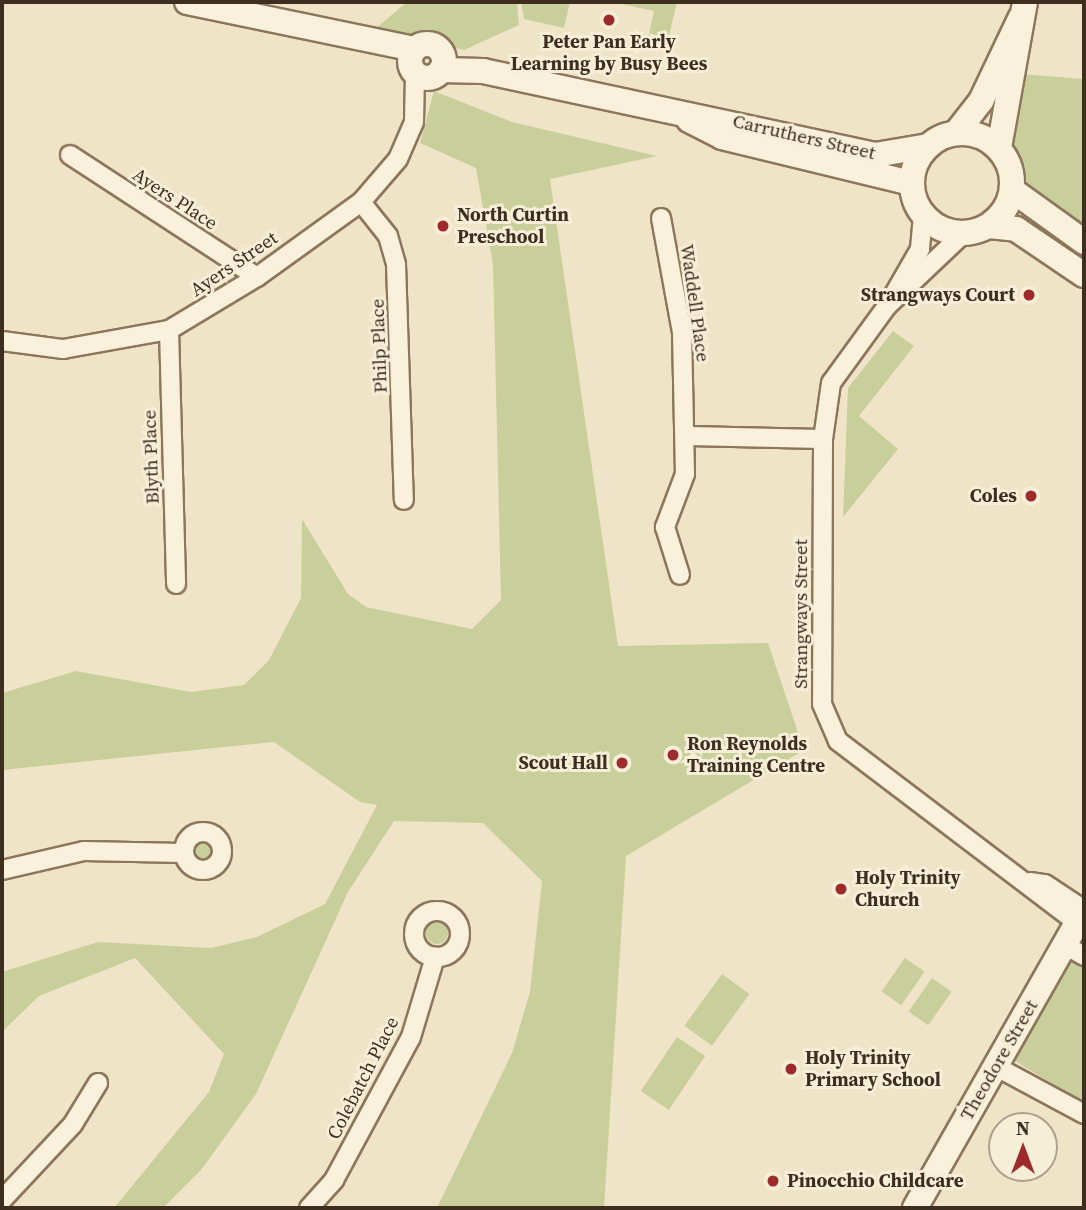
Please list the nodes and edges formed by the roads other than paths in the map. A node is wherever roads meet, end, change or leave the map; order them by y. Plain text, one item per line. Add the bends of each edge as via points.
1 (187, 2) edge
2 (1024, 8) edge
3 (425, 65) junction
4 (679, 115) junction
5 (956, 133) junction
6 (928, 146) junction
7 (999, 148) junction
8 (70, 155) dead end
9 (911, 183) junction
10 (1012, 190) junction
11 (360, 202) junction
12 (923, 216) junction
13 (661, 218) dead end
14 (989, 226) junction
15 (963, 234) junction
16 (1084, 242) edge
17 (1084, 275) edge
18 (257, 277) junction
19 (887, 306) junction
20 (169, 330) junction
21 (2, 341) edge
22 (687, 436) junction
23 (823, 439) junction
24 (404, 500) dead end
25 (680, 575) dead end
26 (176, 584) dead end
27 (183, 853) dead end
28 (2, 870) edge
29 (1082, 915) edge
30 (1074, 951) edge
31 (435, 957) dead end
32 (995, 1066) junction
33 (99, 1083) dead end
34 (1084, 1114) edge
35 (2, 1200) edge
36 (309, 1208) edge
37 (915, 1208) edge

1 - 3 main road, Carruthers Street via 345,38
2 - 5 main road via 998,53 981,101
2 - 7 main road
3 - 4 main road, Carruthers Street via 482,71
3 - 11 street, Ayers Street via 398,159
4 - 6 main road, Carruthers Street via 727,119 874,155
4 - 9 main road, Carruthers Street via 722,137
5 - 6 main road
5 - 7 main road via 973,134
6 - 9 main road
7 - 10 main road via 1009,163
8 - 18 street, Ayers Place
9 - 12 main road
10 - 14 main road
10 - 16 main road
11 - 18 street, Ayers Street
11 - 24 street, Philp Place via 387,236 396,264
12 - 15 main road
12 - 19 street, Strangways Street via 920,249
13 - 22 street, Waddell Place via 682,332
14 - 15 main road
14 - 17 main road via 1016,229
15 - 19 street, Strangways Street
18 - 20 street, Ayers Street
19 - 23 street, Strangways Street via 836,369
20 - 21 street, Ayers Street via 63,348
20 - 26 street, Blyth Place
22 - 23 street
22 - 25 street, Waddell Place via 685,474 664,527
23 - 29 street, Strangways Street via 820,670 828,722 859,758 1030,882 1038,895
27 - 28 street via 84,851
29 - 30 main road, Theodore Street
30 - 32 main road, Theodore Street
31 - 36 street, Colebatch Place via 411,1037 334,1180
32 - 34 street
32 - 37 main road, Theodore Street
33 - 35 street via 73,1124

